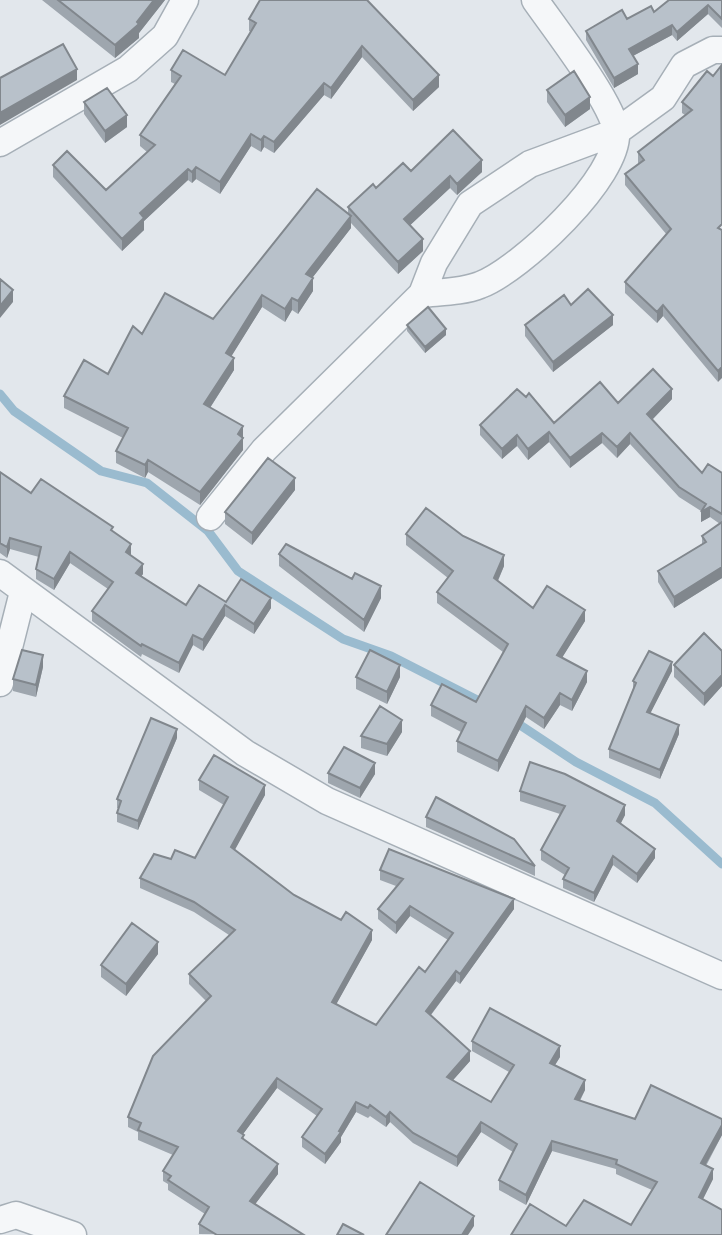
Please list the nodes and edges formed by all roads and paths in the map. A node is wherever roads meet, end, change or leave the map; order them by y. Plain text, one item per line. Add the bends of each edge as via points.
1 (185, 0) edge
2 (535, 0) edge
3 (722, 50) edge
4 (616, 132) junction
5 (0, 143) edge
6 (422, 294) junction
7 (210, 517) dead end
8 (0, 573) edge
9 (23, 592) junction
10 (0, 683) edge
11 (722, 976) edge
12 (0, 1220) edge
13 (73, 1235) edge

1 - 5 street via 165,36 128,69
2 - 4 street via 606,106
3 - 4 street via 684,65 663,98
4 - 6 street via 530,164 470,204 434,263
4 - 6 street via 604,174 535,250 479,286
6 - 7 street via 264,450
8 - 9 street
9 - 10 street
9 - 11 street via 245,753 327,802
12 - 13 street via 16,1215

